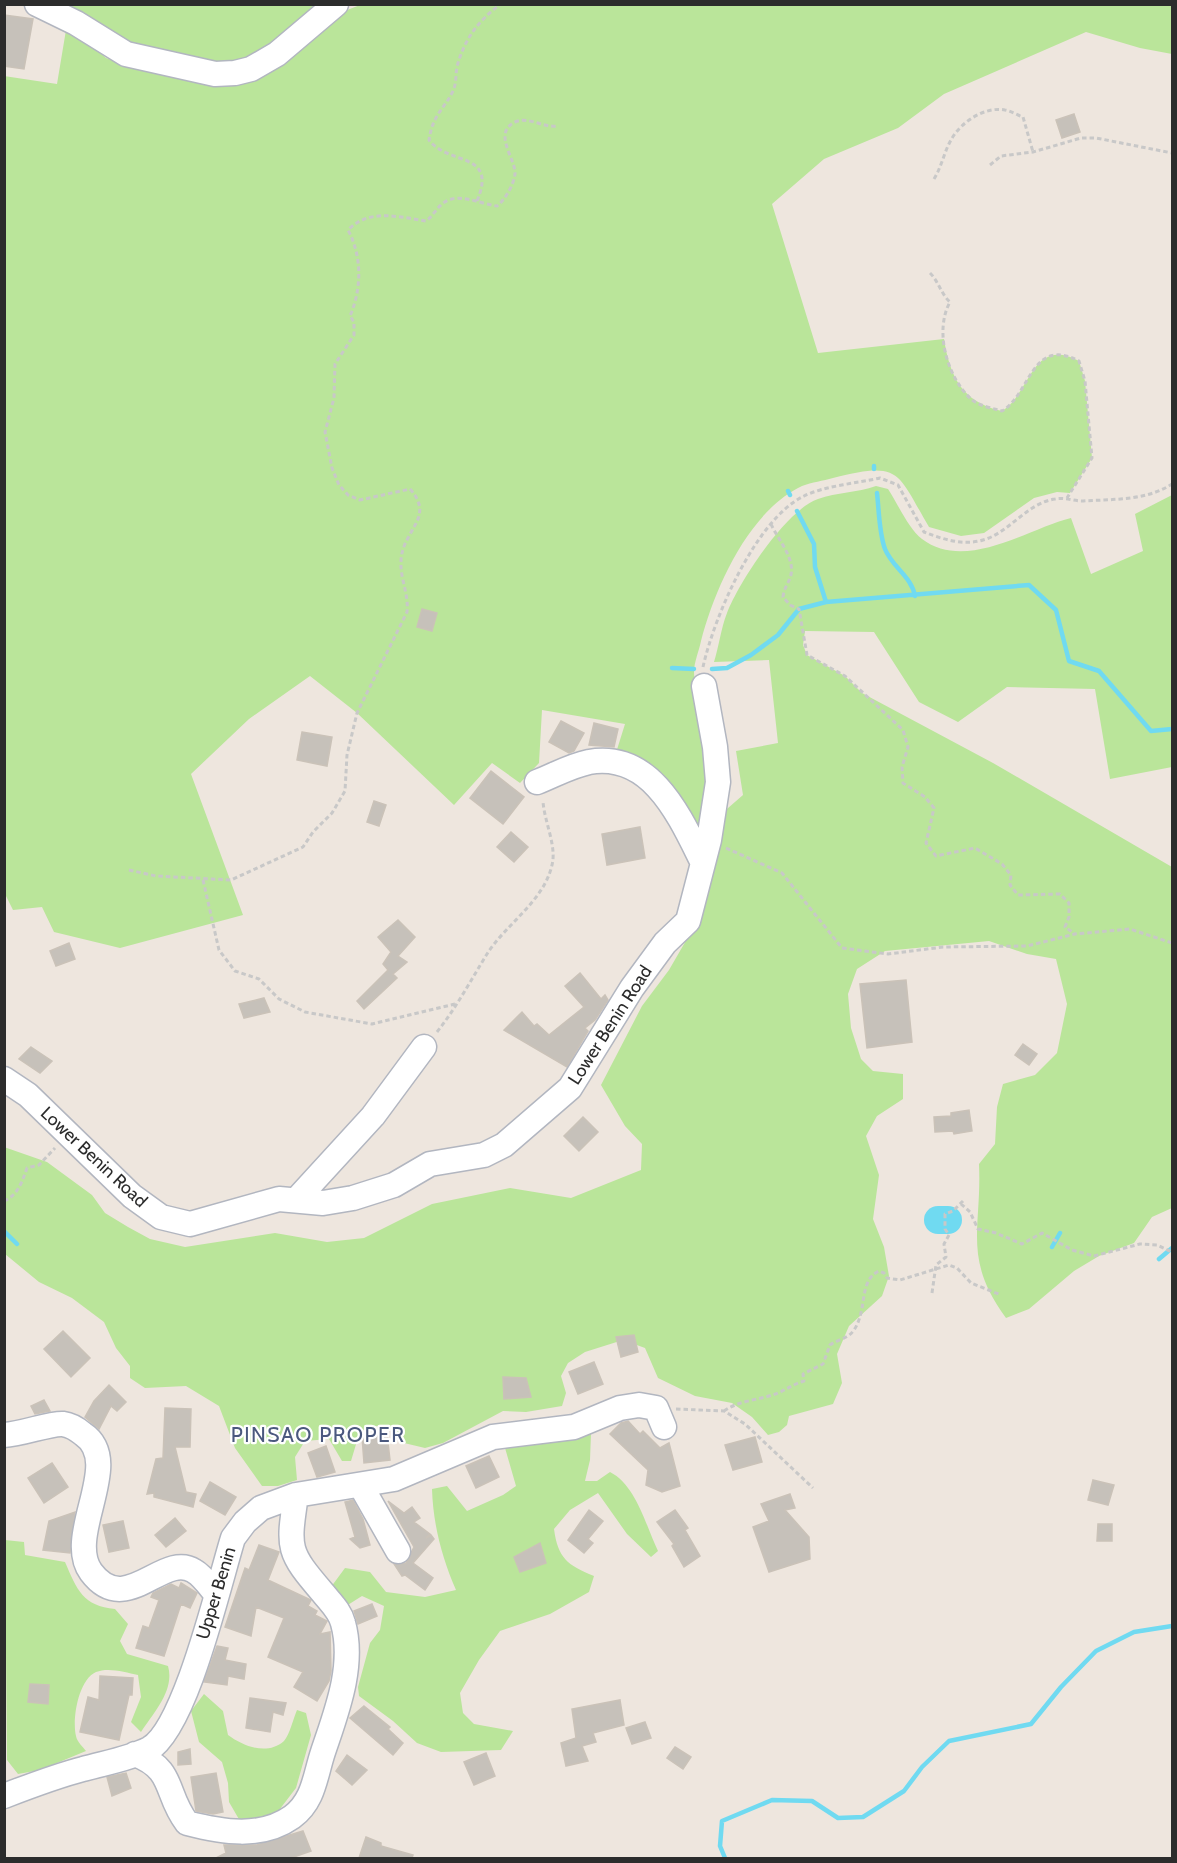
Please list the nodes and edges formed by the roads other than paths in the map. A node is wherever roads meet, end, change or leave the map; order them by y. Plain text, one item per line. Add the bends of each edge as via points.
1 (37, 4) edge
2 (336, 4) edge
3 (704, 686) road end
4 (543, 780) road end
5 (706, 852) junction
6 (424, 1047) road end
7 (4, 1079) edge
8 (297, 1199) junction
9 (660, 1418) road end
10 (4, 1435) edge
11 (362, 1486) junction
12 (296, 1495) junction
13 (398, 1551) dead end
14 (216, 1594) junction
15 (135, 1754) junction
16 (4, 1796) edge

1 - 2 street via 126,54 215,74 235,73 268,59
3 - 5 street, Lower Benin Road via 718,782
4 - 5 street via 589,762 609,760 635,768 663,792
5 - 8 street, Lower Benin Road via 688,921 665,943 632,988 570,1088 504,1145 484,1155 430,1164 394,1185 353,1198 323,1203
6 - 8 street via 373,1116
7 - 8 street, Lower Benin Road via 28,1095 108,1174 160,1217 190,1224 257,1204
9 - 11 street, Upper Benin via 639,1405 564,1429 510,1433 464,1448 394,1479
10 - 14 street via 61,1424 94,1442 98,1451 97,1474 85,1558 94,1576 111,1587 132,1588 182,1566 194,1570
11 - 12 street, Upper Benin
11 - 13 street
12 - 14 street, Upper Benin via 261,1508 245,1522 233,1538
12 - 15 street via 292,1552 299,1566 338,1610 346,1638 341,1698 306,1804 291,1818 258,1832 222,1831 187,1823 160,1768
14 - 15 street, Upper Benin via 180,1708 160,1740
15 - 16 street, Upper Benin

